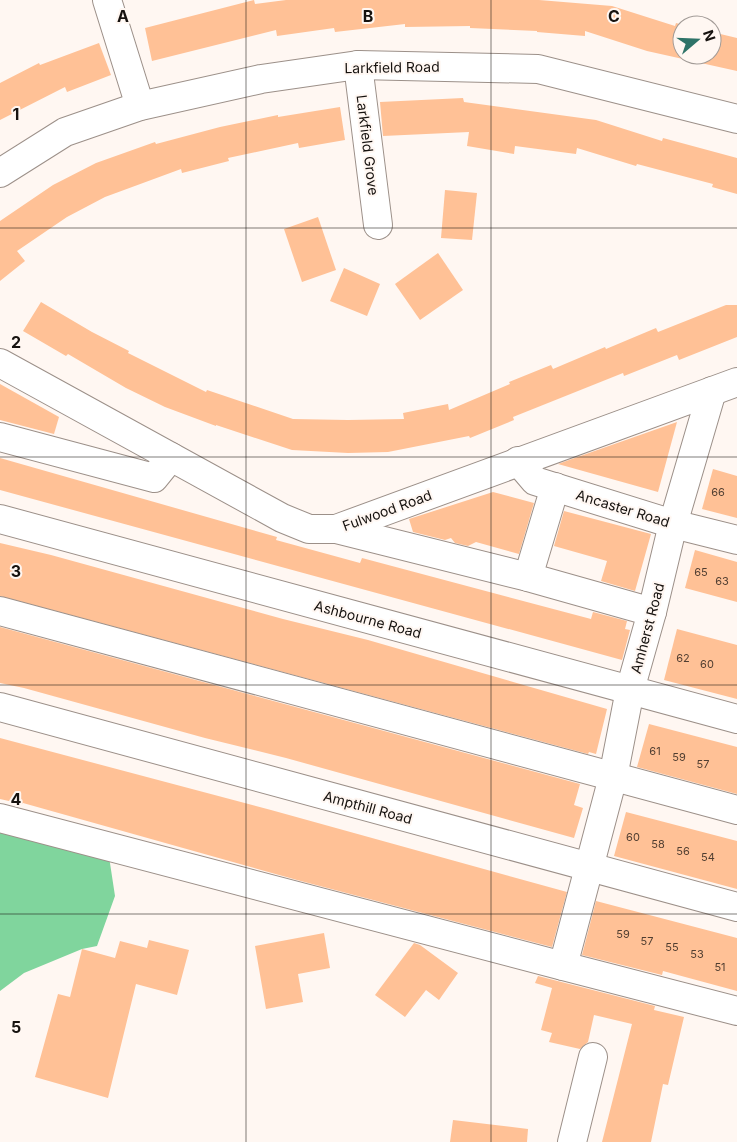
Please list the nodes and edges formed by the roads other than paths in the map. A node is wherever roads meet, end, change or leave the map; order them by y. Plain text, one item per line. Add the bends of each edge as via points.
1 (107, 0) edge
2 (358, 65) junction
3 (140, 106) junction
4 (737, 119) edge
5 (0, 173) edge
6 (378, 225) dead end
7 (0, 364) edge
8 (737, 382) edge
9 (712, 391) junction
10 (0, 437) edge
11 (171, 456) junction
12 (518, 461) junction
13 (555, 487) junction
14 (0, 519) edge
15 (673, 524) junction
16 (336, 529) junction
17 (737, 540) edge
18 (528, 577) junction
19 (0, 611) edge
20 (652, 612) junction
21 (630, 690) junction
22 (0, 707) edge
23 (737, 718) edge
24 (613, 777) junction
25 (737, 810) edge
26 (0, 818) edge
27 (590, 867) junction
28 (737, 907) edge
29 (563, 966) junction
30 (737, 1011) edge
31 (592, 1057) dead end
32 (572, 1142) edge

1 - 3 street
2 - 3 street, Larkfield Road via 261,79
2 - 4 street, Larkfield Road via 538,69
2 - 6 street, Larkfield Grove
3 - 5 street, Larkfield Road via 65,132
7 - 11 street, Fulwood Road
8 - 9 street, Fulwood Road
9 - 12 street, Fulwood Road
9 - 15 street, Amherst Road
10 - 11 street via 154,478
11 - 16 street, Fulwood Road via 282,518 309,529
12 - 13 street, Ancaster Road via 535,481
12 - 16 street, Fulwood Road
13 - 15 street, Ancaster Road
13 - 18 street
14 - 21 street, Ashbourne Road
15 - 17 street, Ancaster Road
15 - 20 street, Amherst Road
16 - 18 street
18 - 20 street
19 - 24 street
20 - 21 street, Amherst Road
21 - 23 street, Ashbourne Road
21 - 24 street, Amherst Road
22 - 27 street, Ampthill Road
24 - 25 street
24 - 27 street, Amherst Road
26 - 29 street
27 - 28 street, Ampthill Road
27 - 29 street, Amherst Road
29 - 30 street
31 - 32 street

